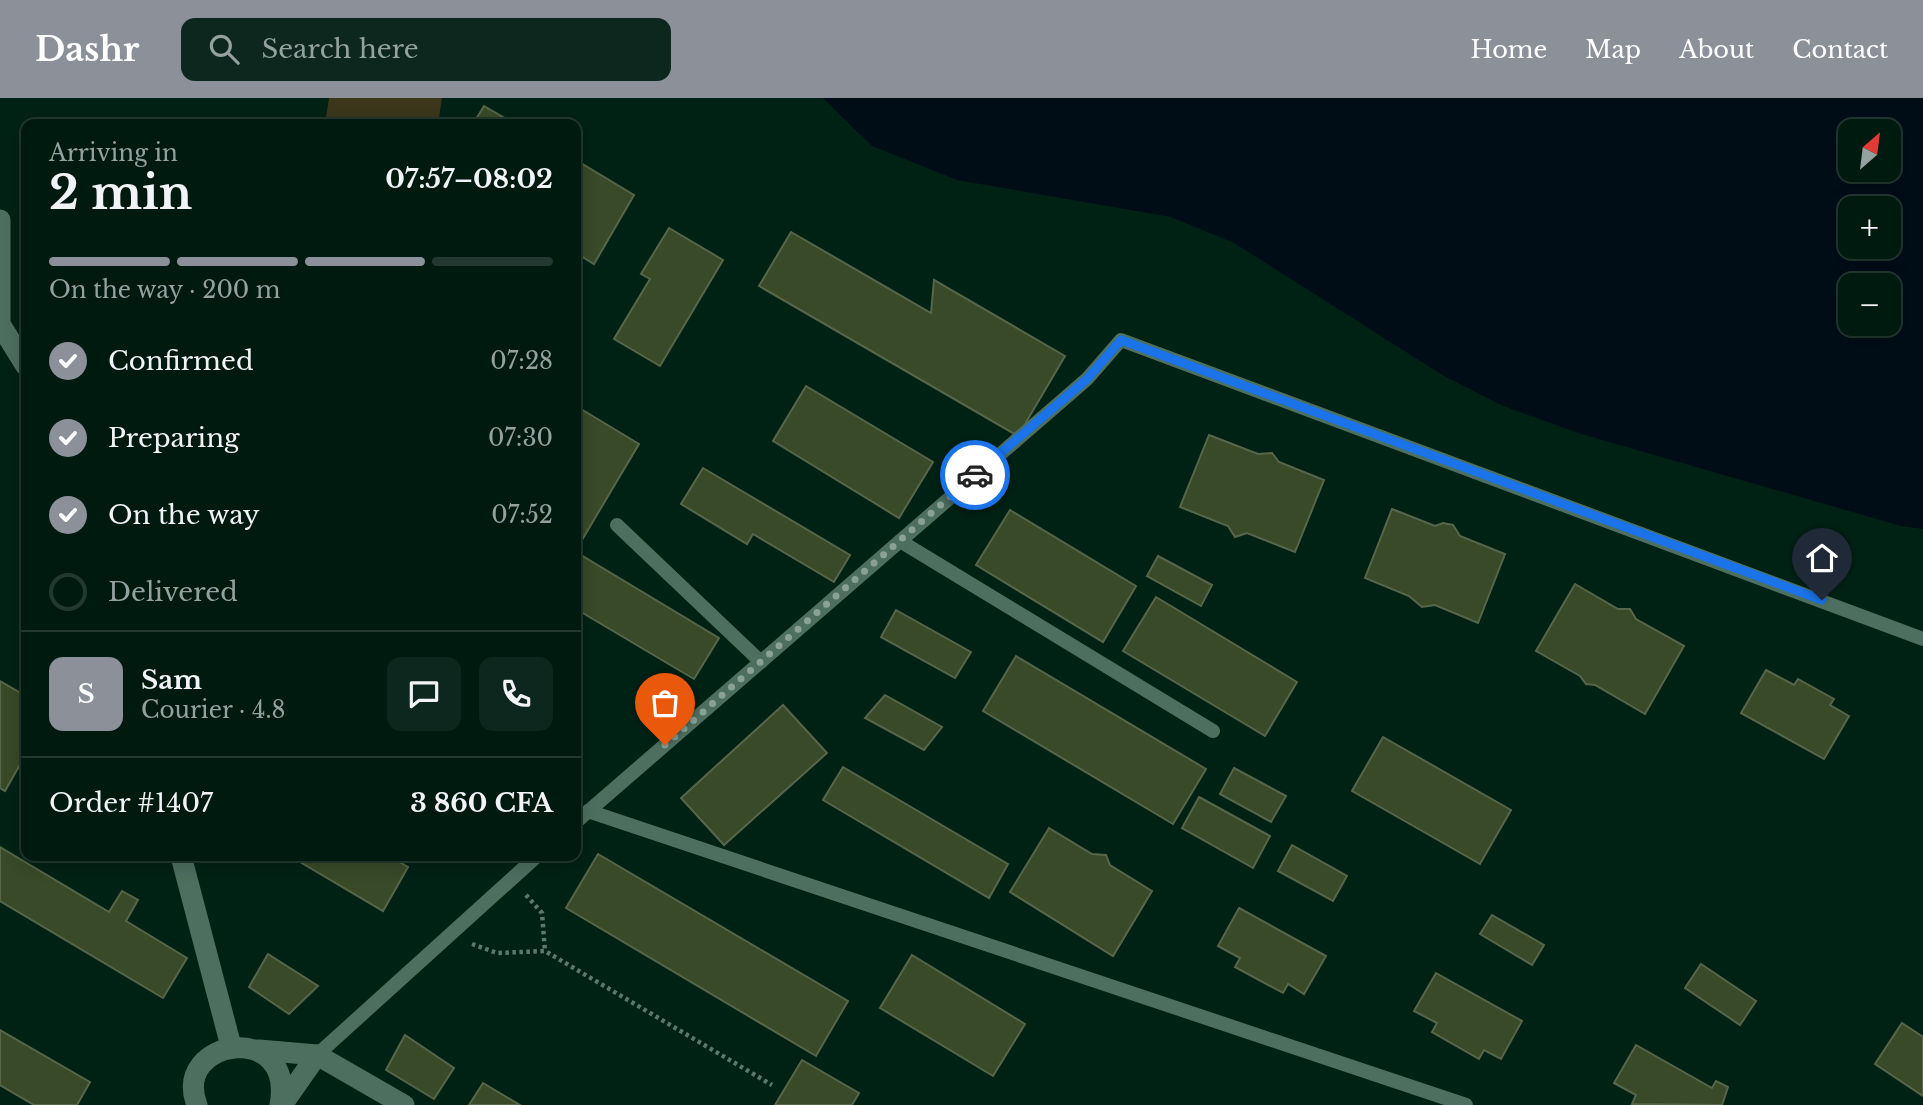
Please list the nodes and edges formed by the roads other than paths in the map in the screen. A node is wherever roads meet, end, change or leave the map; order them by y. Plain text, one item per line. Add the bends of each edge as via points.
1 (0, 220) edge
2 (0, 322) edge
3 (21, 358) edge
4 (617, 525) dead end
5 (900, 541) junction
6 (1923, 639) edge
7 (761, 662) junction
8 (1213, 731) dead end
9 (588, 811) junction
10 (581, 817) edge
11 (182, 861) edge
12 (531, 861) edge
13 (231, 1046) junction
14 (259, 1051) junction
15 (317, 1055) junction
16 (197, 1105) edge
17 (281, 1105) edge
18 (404, 1105) edge
19 (1466, 1105) edge

1 - 2 street
2 - 3 street
4 - 7 lane
5 - 6 lane via 1087,379 1121,340
5 - 7 lane
5 - 8 lane
7 - 9 lane
9 - 10 lane
9 - 19 lane
11 - 13 street
12 - 15 lane
13 - 14 street
13 - 16 street via 210,1055 197,1073 193,1096
14 - 15 street
14 - 17 street via 276,1066 283,1088
15 - 17 street
15 - 18 street

